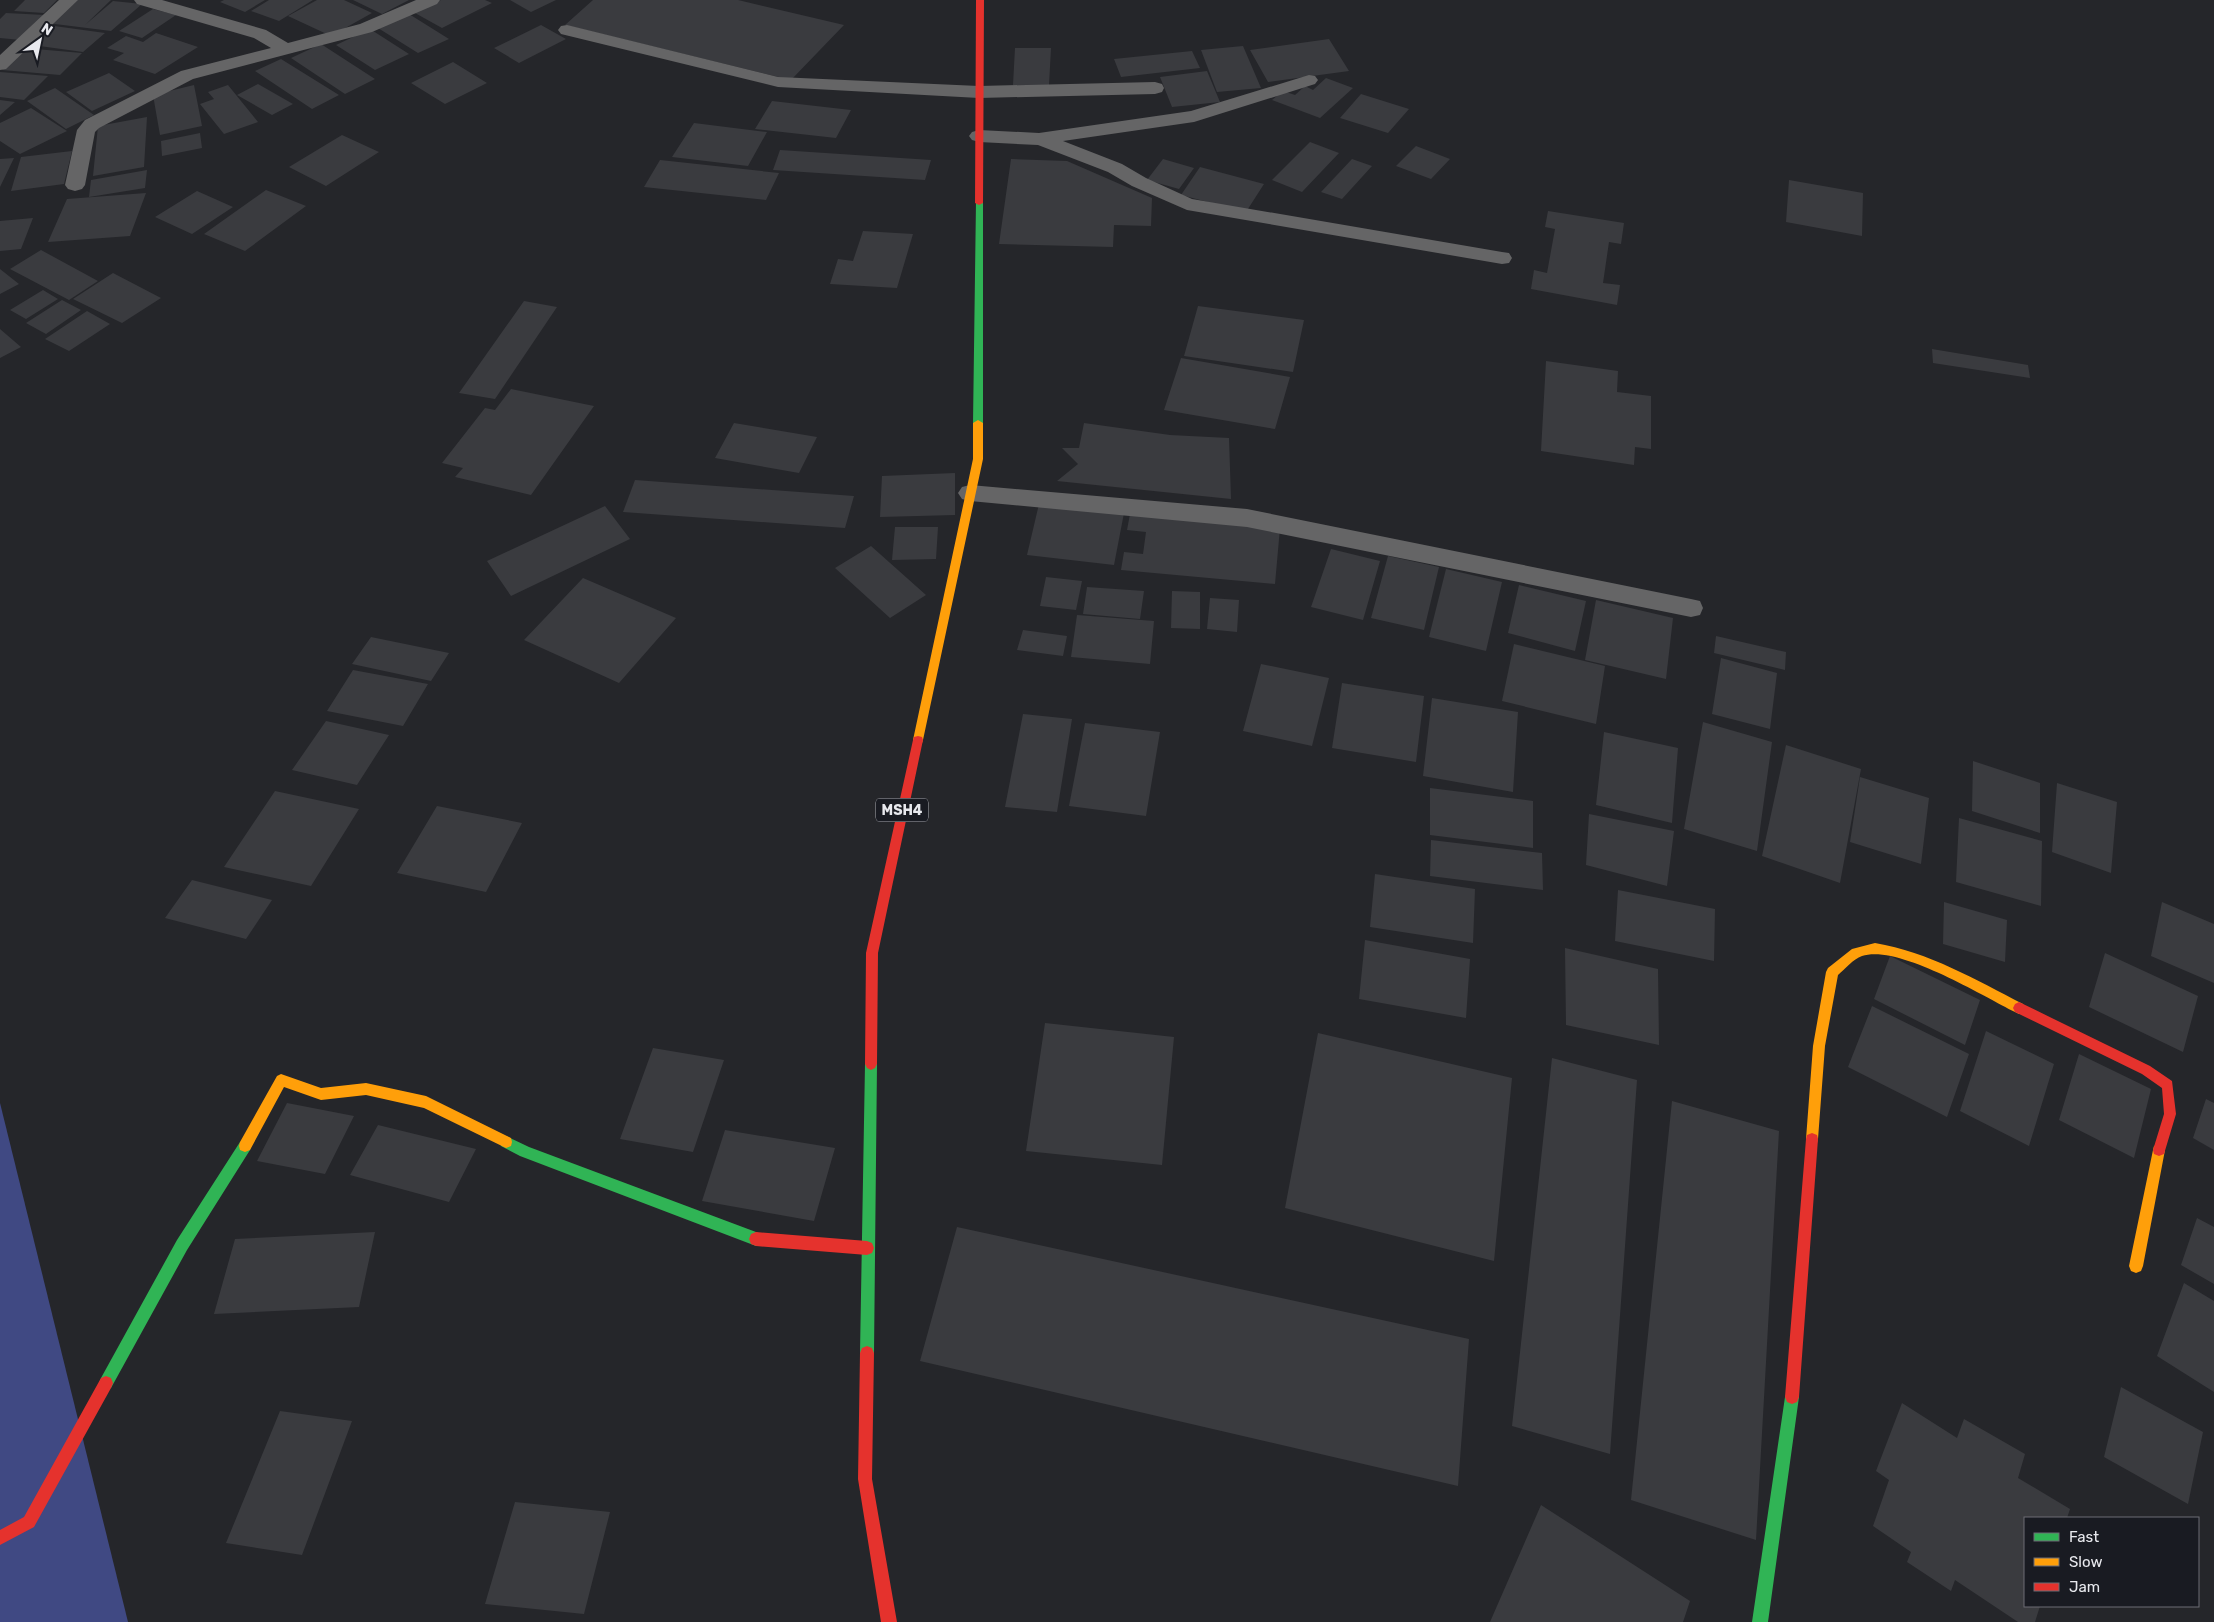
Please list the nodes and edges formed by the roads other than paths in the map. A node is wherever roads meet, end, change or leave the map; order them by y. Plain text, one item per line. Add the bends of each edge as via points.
1 (69, 0) edge
2 (143, 0) edge
3 (431, 0) edge
4 (980, 0) edge
5 (567, 30) dead end
6 (286, 49) junction
7 (0, 65) edge
8 (1309, 80) dead end
9 (1155, 88) dead end
10 (979, 92) junction
11 (979, 136) junction
12 (1041, 139) junction
13 (75, 185) dead end
14 (1502, 258) dead end
15 (970, 493) junction
16 (1691, 608) dead end
17 (867, 1248) junction
18 (2136, 1266) dead end
19 (0, 1538) edge
20 (889, 1622) edge
21 (1760, 1622) edge

1 - 7 street
2 - 6 street via 260,34
3 - 6 street via 366,28
4 - 10 main road, MSH4
5 - 10 street via 778,82
6 - 13 street via 186,75 92,124 86,130
8 - 12 street via 1194,116
9 - 10 street
10 - 11 main road, MSH4
11 - 12 street
11 - 15 main road, MSH4 via 978,459
12 - 14 street via 1115,168 1187,204
15 - 16 street via 1247,518
15 - 17 main road, MSH4 via 872,954
17 - 19 main road via 753,1239 525,1152 426,1102 366,1089 320,1094 281,1080 239,1157 182,1246 29,1522
17 - 20 main road, MSH4 via 864,1479
18 - 21 main road via 2160,1146 2170,1114 2168,1085 2146,1070 1912,956 1882,949 1860,951 1832,972 1819,1046 1792,1400

